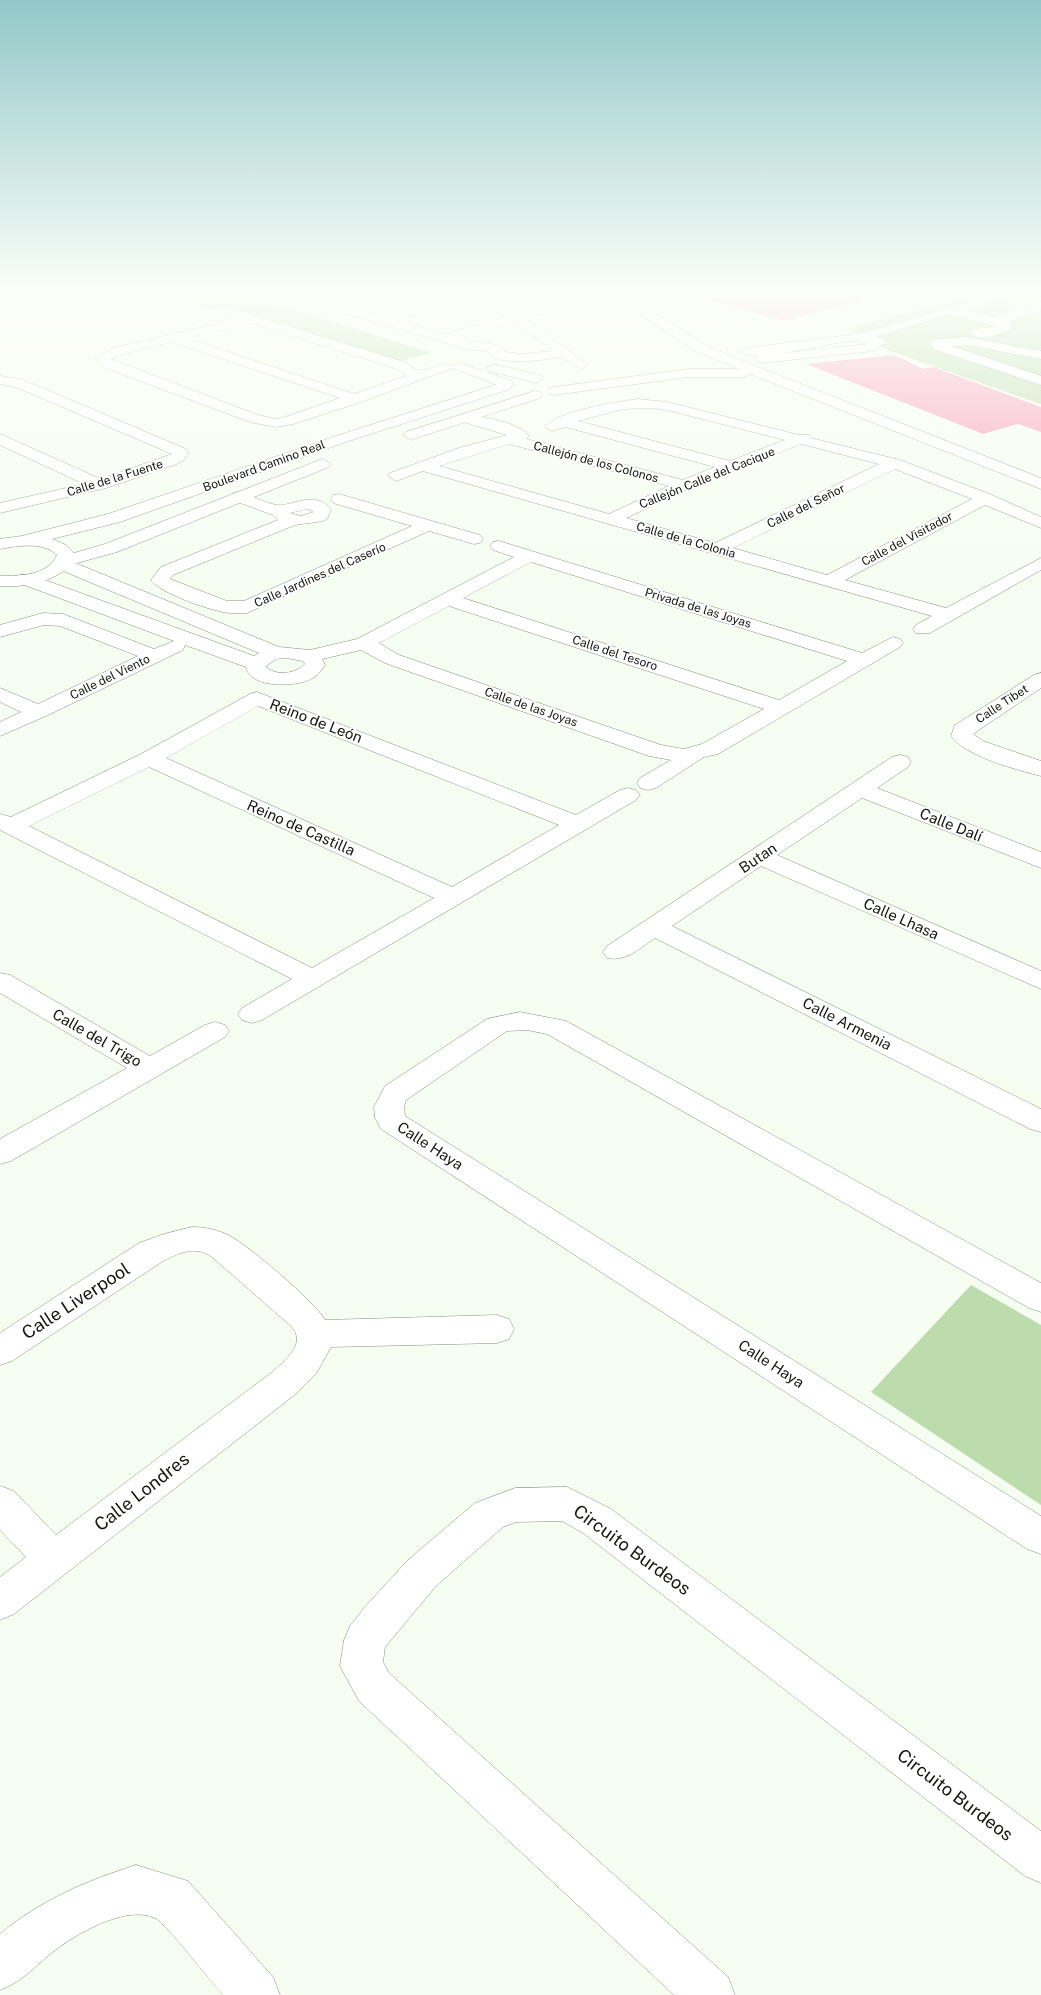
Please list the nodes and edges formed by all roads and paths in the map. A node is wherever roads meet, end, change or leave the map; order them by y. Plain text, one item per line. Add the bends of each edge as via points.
1 (21, 386) edge
2 (167, 386) edge
3 (318, 386) edge
4 (393, 386) edge
5 (502, 386) edge
6 (507, 386) edge
7 (532, 386) edge
8 (534, 386) edge
9 (543, 386) edge
10 (593, 386) edge
11 (792, 386) edge
12 (831, 386) edge
13 (356, 399) junction
14 (492, 410) junction
15 (896, 412) dead end
16 (464, 418) junction
17 (276, 423) junction
18 (558, 424) junction
19 (303, 432) dead end
20 (518, 433) junction
21 (804, 438) junction
22 (0, 439) edge
23 (392, 440) dead end
24 (335, 460) dead end
25 (894, 463) junction
26 (422, 466) junction
27 (733, 467) junction
28 (396, 476) dead end
29 (1041, 484) edge
30 (100, 485) junction
31 (684, 485) junction
32 (258, 489) junction
33 (362, 490) dead end
34 (238, 497) junction
35 (986, 498) junction
36 (339, 499) junction
37 (302, 504) junction
38 (320, 507) junction
39 (0, 508) edge
40 (286, 516) junction
41 (611, 519) junction
42 (1041, 523) edge
43 (427, 526) junction
44 (474, 539) dead end
45 (9, 541) edge
46 (499, 546) dead end
47 (718, 549) junction
48 (530, 556) junction
49 (63, 563) junction
50 (1041, 563) edge
51 (22, 580) junction
52 (0, 581) edge
53 (829, 581) junction
54 (0, 586) edge
55 (447, 599) junction
56 (949, 615) junction
57 (923, 629) dead end
58 (0, 631) edge
59 (364, 643) junction
60 (894, 643) dead end
61 (176, 646) dead end
62 (277, 653) junction
63 (155, 656) junction
64 (392, 659) junction
65 (864, 660) junction
66 (306, 667) junction
67 (262, 670) junction
68 (1038, 684) edge
69 (0, 694) edge
70 (257, 698) junction
71 (782, 708) junction
72 (286, 709) junction
73 (39, 712) junction
74 (0, 730) edge
75 (695, 755) junction
76 (149, 759) junction
77 (900, 762) dead end
78 (1041, 770) edge
79 (648, 783) dead end
80 (860, 789) junction
81 (628, 795) dead end
82 (5, 823) edge
83 (577, 824) junction
84 (760, 857) junction
85 (1041, 861) edge
86 (453, 897) junction
87 (654, 927) junction
88 (616, 952) dead end
89 (313, 979) junction
90 (1041, 981) edge
91 (0, 982) edge
92 (252, 1014) dead end
93 (215, 1031) dead end
94 (149, 1068) junction
95 (1041, 1122) edge
96 (0, 1153) edge
97 (1041, 1299) edge
98 (497, 1329) dead end
99 (313, 1334) junction
100 (0, 1351) edge
101 (0, 1503) edge
102 (1041, 1537) edge
103 (54, 1560) junction
104 (0, 1601) edge
105 (1041, 1860) edge
106 (0, 1966) edge
107 (255, 1995) edge
108 (710, 1995) edge

1 - 30 street, Calle de la Fuente via 181,452 171,461
2 - 17 street via 255,419
3 - 13 street
4 - 13 street
5 - 45 street, Boulevard Camino Real via 114,518
6 - 7 street via 514,393
8 - 14 street
9 - 10 street via 554,391
11 - 29 street
12 - 15 street
13 - 17 street
14 - 16 street
14 - 20 street
16 - 20 street, Callejón de los Colonos
16 - 23 street
17 - 19 street
18 - 20 street via 560,433 550,438 537,440
18 - 21 street via 602,410 644,402
18 - 27 street
20 - 26 street
20 - 31 street, Callejón de los Colonos
21 - 25 street
21 - 27 street, Callejón Calle del Cacique
22 - 30 street, Calle de la Fuente
24 - 32 street, Boulevard Camino Real
25 - 35 street
25 - 47 street, Calle del Señor
26 - 28 street
26 - 41 street, Calle de la Colonia
27 - 31 street, Callejón Calle del Cacique
30 - 39 street, Calle de la Fuente
31 - 41 street, Callejón Calle del Cacique
32 - 34 street, Boulevard Camino Real
32 - 37 street
33 - 36 street
34 - 40 street
34 - 49 street, Boulevard Camino Real via 111,548
35 - 42 street
35 - 53 street, Calle del Visitador
36 - 38 street
36 - 43 street
37 - 38 street
37 - 40 street via 285,508
38 - 40 street via 323,512 318,517
40 - 43 street, Calle Jardines del Caserío via 167,571 160,580 226,607 247,607
41 - 47 street, Calle de la Colonia
43 - 44 street
45 - 49 street via 52,544 66,554
46 - 48 street, Privada de las Joyas
47 - 53 street, Calle de la Colonia
48 - 55 street
48 - 65 street, Privada de las Joyas
49 - 51 street, Boulevard Camino Real via 47,573
49 - 62 street
50 - 56 street
51 - 52 street
51 - 54 street
51 - 67 street
53 - 56 street, Calle de la Colonia
55 - 59 street
55 - 71 street, Calle del Tesoro
56 - 57 street
58 - 63 street, Calle del Viento via 43,619 63,620
59 - 64 street, Calle de las Joyas
59 - 66 street
60 - 65 street
61 - 63 street
62 - 66 street via 295,652
62 - 67 street via 263,657
63 - 73 street, Calle del Viento
64 - 66 street
64 - 75 street, Calle de las Joyas via 657,751
65 - 71 street
66 - 67 street
66 - 72 street
67 - 70 street
68 - 78 street, Calle Tibet via 963,730 962,736 975,746
69 - 73 street
70 - 72 street, Reino de León
70 - 76 street, Reino de León
71 - 75 street
72 - 83 street, Reino de León
73 - 74 street, Calle del Viento
75 - 79 street
76 - 82 street, Reino de León
76 - 86 street, Reino de Castilla
77 - 80 street, Butan
80 - 84 street, Butan
80 - 85 street, Calle Dalí
81 - 83 street
82 - 89 street, Reino de León
83 - 86 street
84 - 87 street, Butan
84 - 90 street, Calle Lhasa
86 - 89 street
87 - 88 street, Butan
87 - 95 street, Calle Armenia
89 - 92 street
91 - 94 street, Calle del Trigo
93 - 94 street
94 - 96 street, Calle del Trigo
97 - 102 street, Calle Haya via 556,1027 522,1021 497,1025 395,1094 389,1102 387,1111 392,1122
98 - 99 street
99 - 100 street, Calle Liverpool via 308,1320 218,1244 196,1240 172,1242 151,1252
99 - 103 street, Calle Londres via 312,1351 284,1383
101 - 103 street
103 - 104 street, Calle Londres
105 - 108 street, Circuito Burdeos via 597,1521 568,1504 515,1505 489,1515 422,1573 379,1621 365,1640 361,1666 374,1688
106 - 107 street via 41,1931 68,1915 100,1900 136,1889 171,1898

